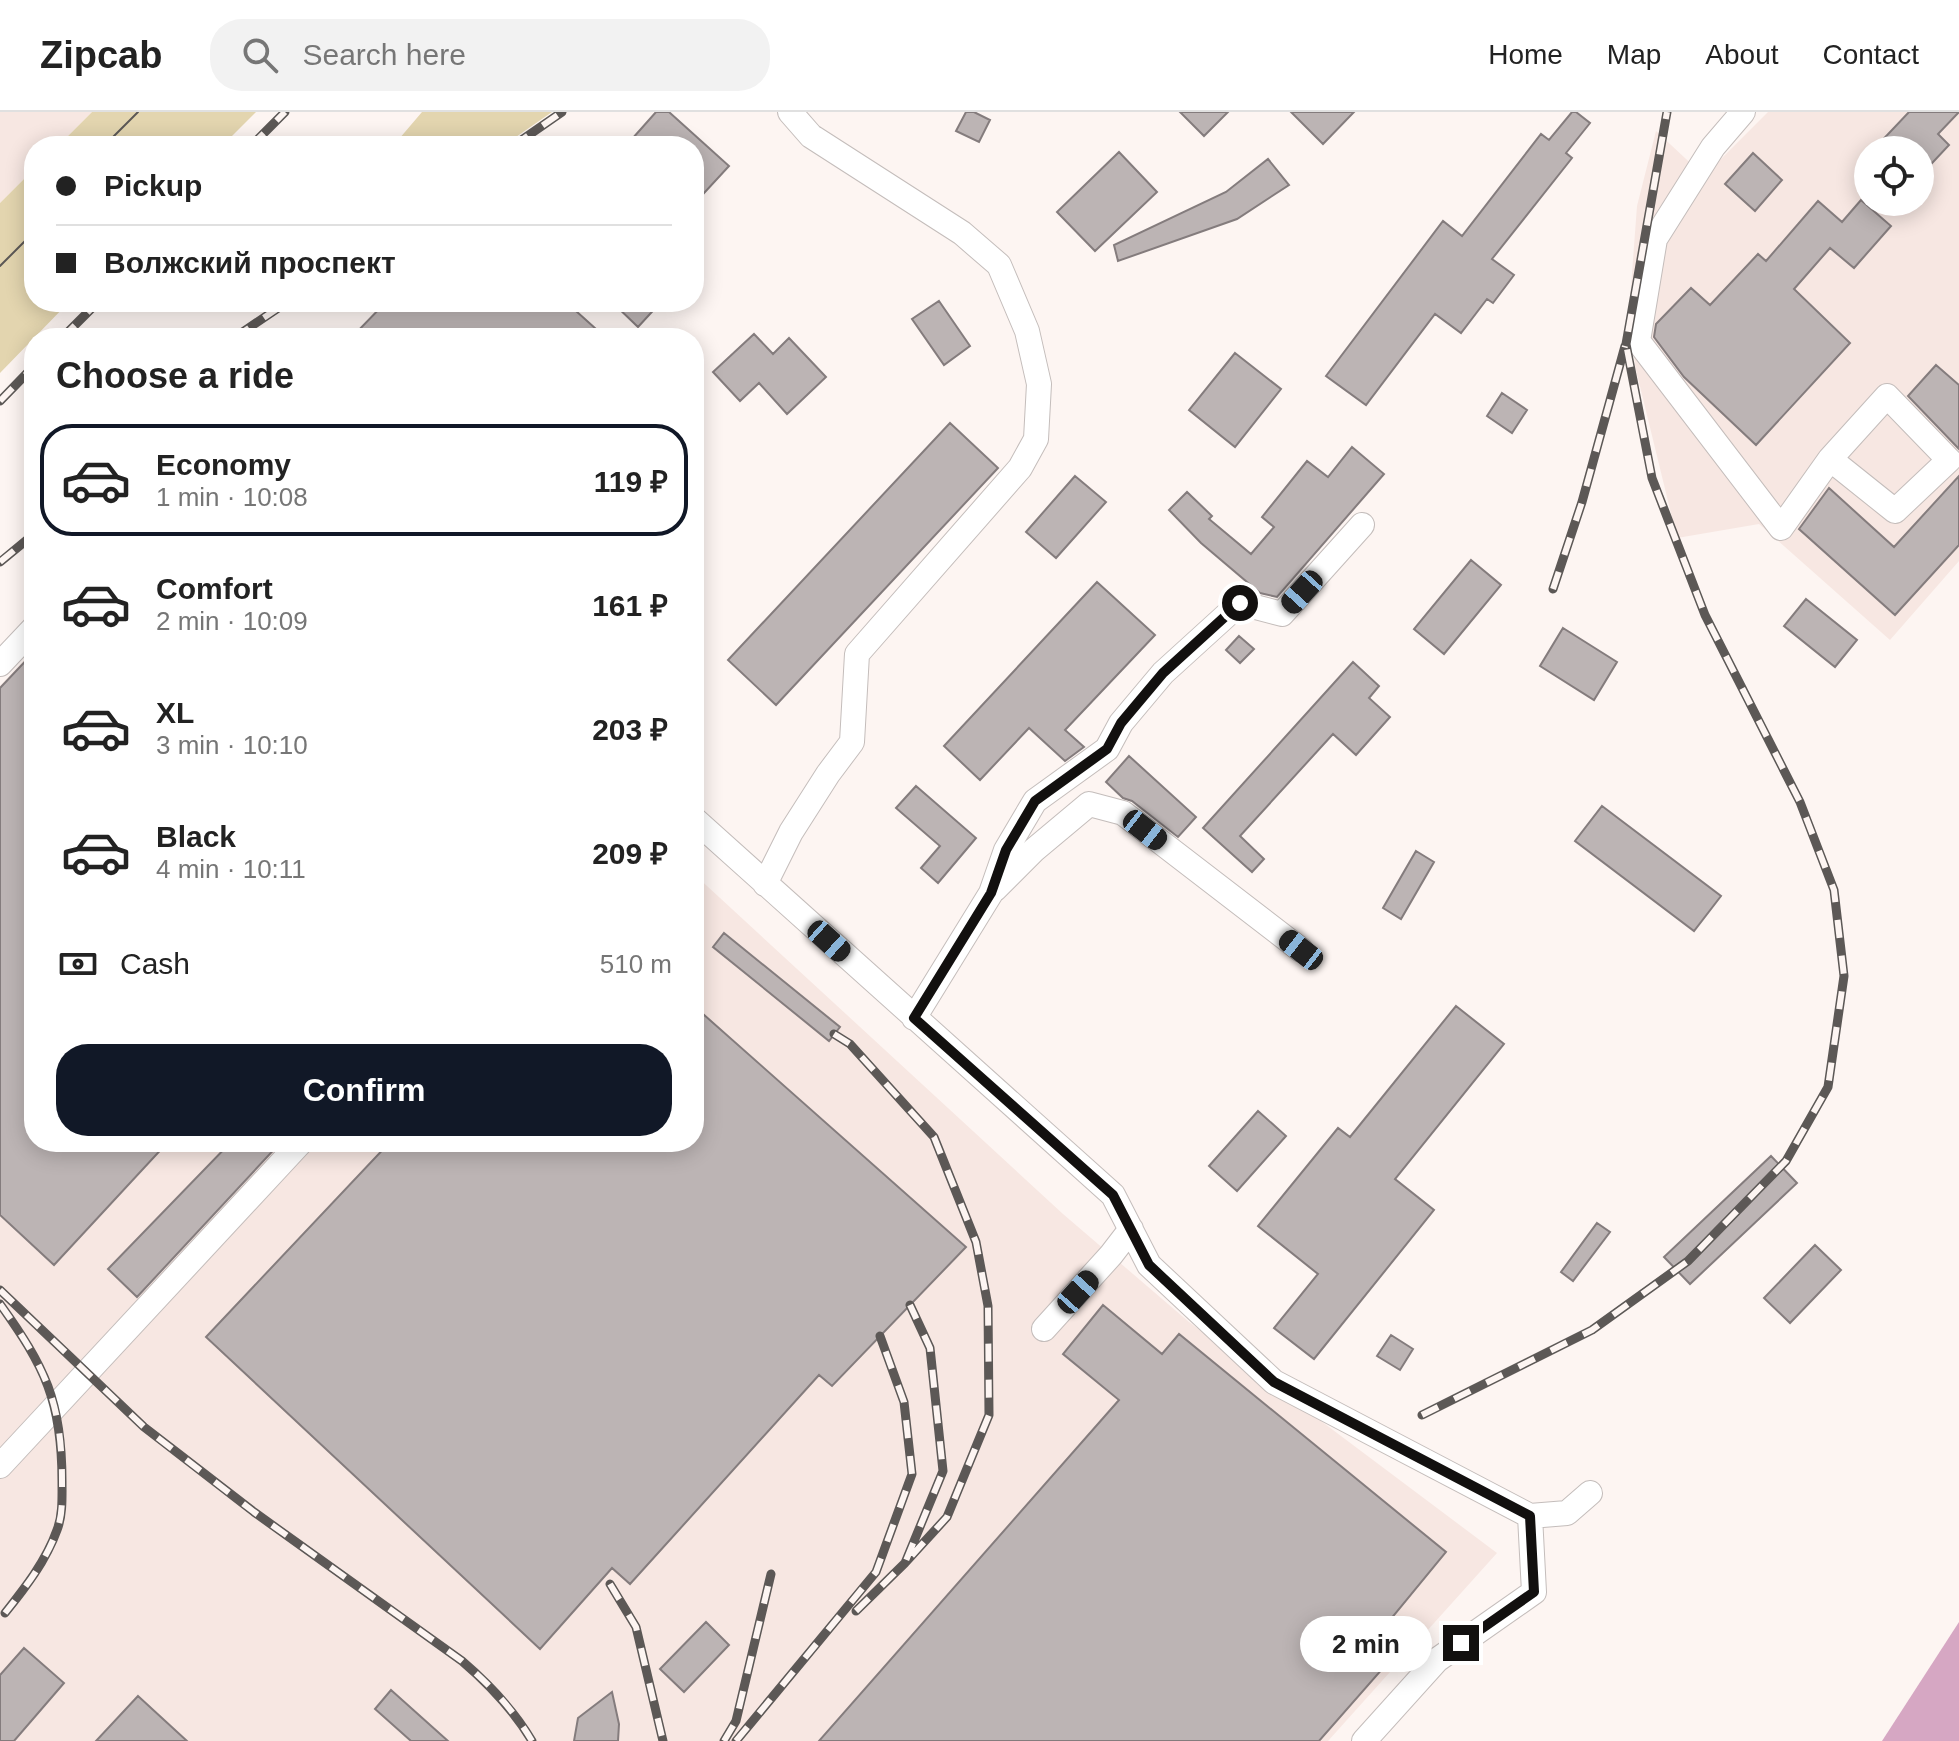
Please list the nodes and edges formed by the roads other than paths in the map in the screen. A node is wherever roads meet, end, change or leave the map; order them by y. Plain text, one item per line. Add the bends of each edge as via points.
1 (790, 112) edge
2 (1743, 112) edge
3 (1830, 459) junction
4 (1362, 525) dead end
5 (24, 639) edge
6 (0, 664) edge
7 (704, 828) edge
8 (765, 884) junction
9 (991, 893) junction
10 (1301, 950) dead end
11 (914, 1018) junction
12 (292, 1152) edge
13 (1131, 1229) junction
14 (1044, 1329) dead end
15 (0, 1466) edge
16 (1590, 1493) dead end
17 (1530, 1516) junction
18 (1364, 1741) edge

1 - 8 street via 811,136 962,233 999,265 1027,331 1039,384 1036,439 1020,468 857,654 852,742 791,832
2 - 3 street via 1713,147 1655,239 1638,341 1781,528
3 - 3 street via 1895,511 1949,460 1887,396
4 - 9 street via 1282,614 1240,603 1163,673 1121,723 1107,749 1035,801 1006,850
5 - 6 street
7 - 8 street
8 - 11 street
9 - 10 street via 1089,804 1123,813
9 - 11 street
11 - 13 street via 1113,1195
12 - 15 street
13 - 14 street
13 - 17 street via 1149,1265 1274,1382
16 - 17 street via 1567,1513
17 - 18 street via 1534,1592 1437,1660

